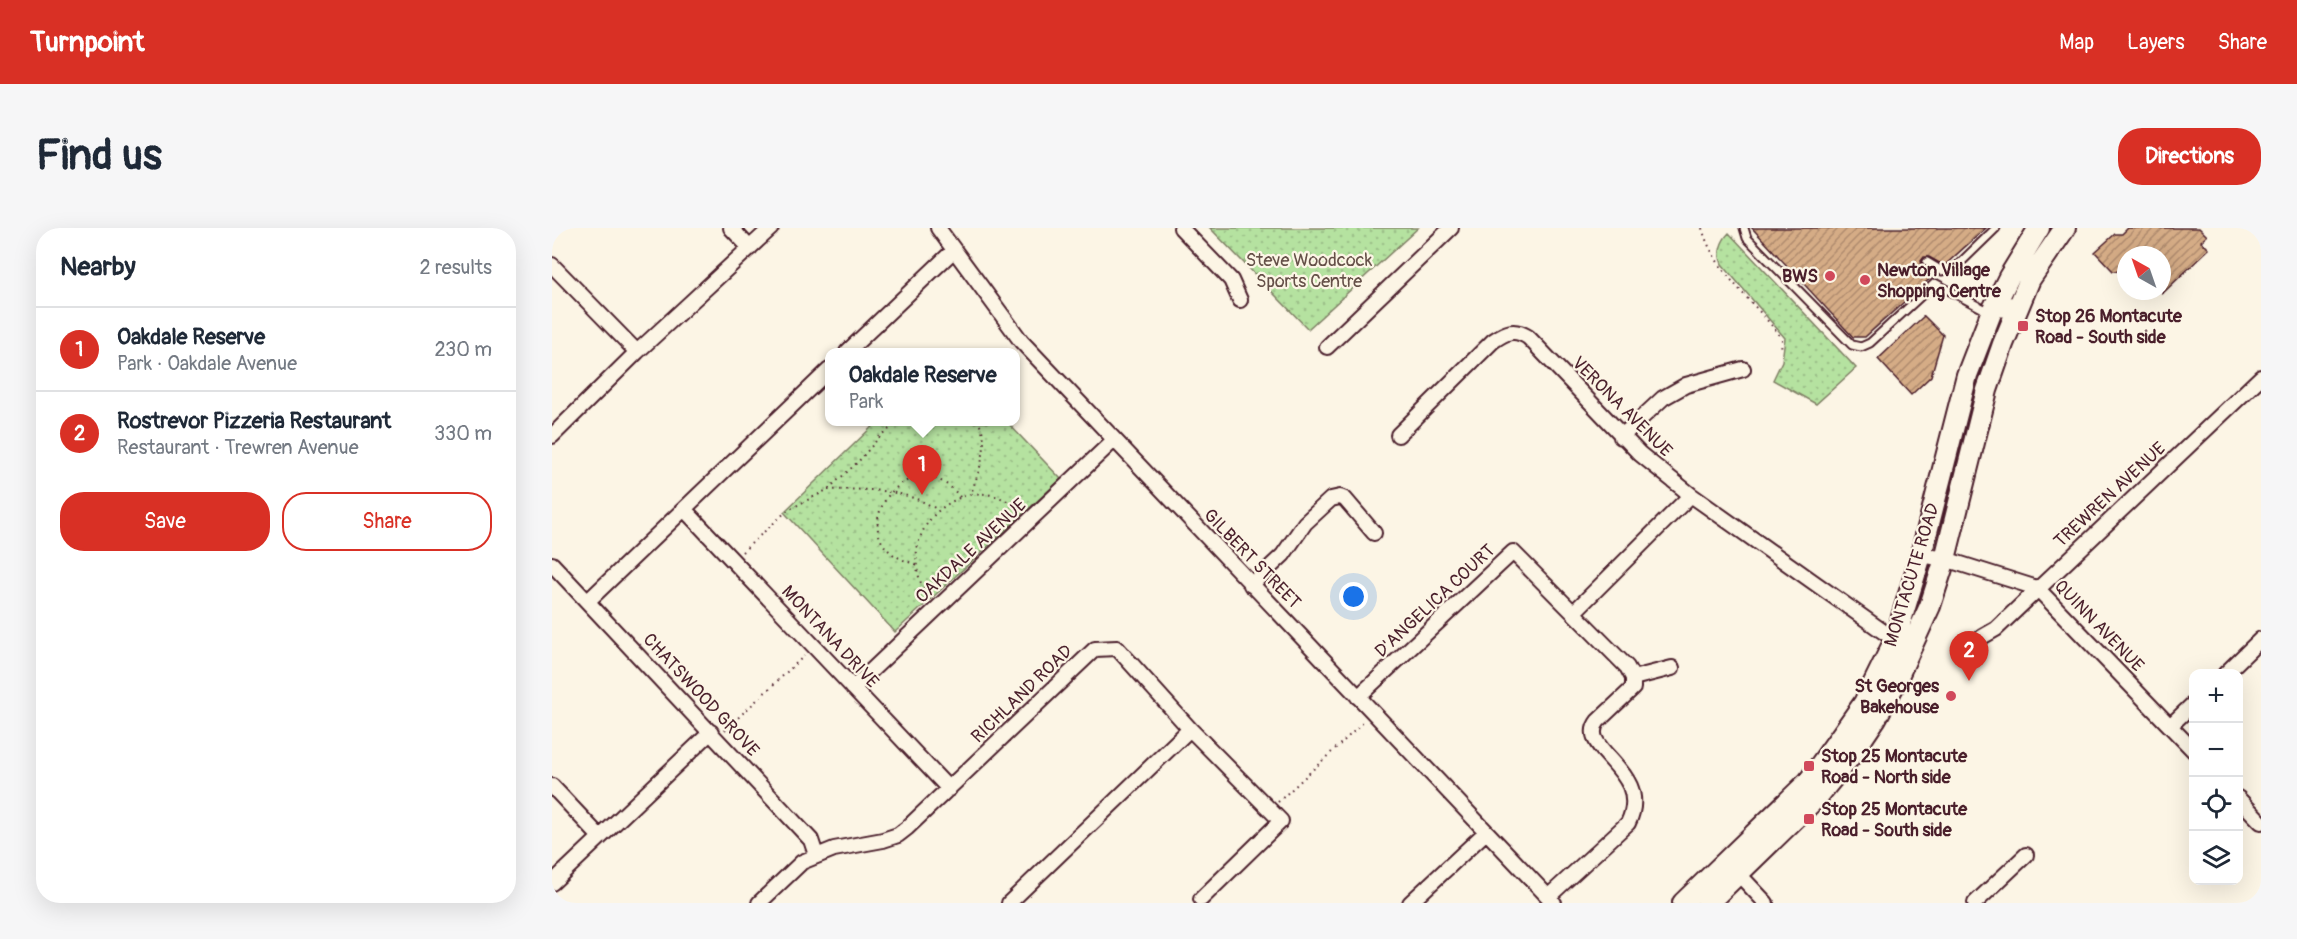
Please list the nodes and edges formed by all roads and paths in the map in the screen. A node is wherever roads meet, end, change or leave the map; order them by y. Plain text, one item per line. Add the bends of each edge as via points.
1 (731, 228) edge
2 (771, 228) edge
3 (938, 228) edge
4 (1181, 228) edge
5 (1451, 228) edge
6 (1702, 228) edge
7 (1744, 228) edge
8 (1996, 228) edge
9 (2039, 228) edge
10 (2065, 228) edge
11 (750, 248) junction
12 (954, 250) junction
13 (1927, 262) dead end
14 (552, 265) edge
15 (2030, 279) junction
16 (1240, 300) dead end
17 (1991, 313) junction
18 (1327, 346) dead end
19 (852, 348) edge
20 (1781, 350) dead end
21 (637, 352) junction
22 (1743, 369) dead end
23 (825, 374) edge
24 (2261, 377) edge
25 (894, 426) edge
26 (980, 426) edge
27 (1398, 435) dead end
28 (552, 436) edge
29 (1621, 436) junction
30 (1114, 440) junction
31 (827, 490) junction
32 (890, 492) junction
33 (971, 494) junction
34 (1691, 495) junction
35 (960, 497) junction
36 (684, 509) junction
37 (938, 510) junction
38 (1030, 519) junction
39 (1374, 532) dead end
40 (1921, 555) junction
41 (733, 560) junction
42 (1945, 560) junction
43 (552, 564) edge
44 (917, 565) junction
45 (1251, 585) junction
46 (2037, 588) junction
47 (928, 597) dead end
48 (588, 601) junction
49 (1574, 612) junction
50 (1982, 637) dead end
51 (2261, 639) edge
52 (1895, 640) junction
53 (814, 646) junction
54 (1672, 668) dead end
55 (2230, 669) edge
56 (1633, 683) junction
57 (853, 688) junction
58 (1358, 697) junction
59 (2189, 707) edge
60 (1367, 719) dead end
61 (2170, 726) junction
62 (1190, 729) junction
63 (714, 735) junction
64 (2189, 747) edge
65 (552, 786) edge
66 (949, 789) junction
67 (2243, 803) edge
68 (1269, 810) junction
69 (2261, 822) edge
70 (1486, 832) junction
71 (600, 837) junction
72 (816, 855) junction
73 (2026, 855) dead end
74 (1733, 867) junction
75 (552, 883) edge
76 (1201, 898) dead end
77 (1551, 900) edge
78 (759, 903) edge
79 (1009, 903) edge
80 (1410, 903) edge
81 (1683, 903) edge
82 (1708, 903) edge
83 (1766, 903) edge
84 (1975, 903) edge

1 - 11 street
2 - 11 street
3 - 12 street, GILBERT STREET
4 - 16 street via 1231,280
5 - 18 street
6 - 20 path via 1707,247 1722,270 1782,339
7 - 17 lane via 1747,238 1852,345 1870,343 1935,283
8 - 13 lane via 1956,267 1942,271
9 - 17 main road, MONTACUTE ROAD
10 - 15 main road, MONTACUTE ROAD
11 - 21 street
12 - 19 street
12 - 30 street, GILBERT STREET via 1021,340
14 - 21 street
15 - 17 lane via 2004,313
15 - 42 main road, MONTACUTE ROAD via 1987,390
17 - 40 main road, MONTACUTE ROAD via 1967,375
21 - 28 street
22 - 29 street via 1686,385 1663,398
23 - 36 street
24 - 46 street, TREWREN AVENUE
25 - 31 path
26 - 33 path via 984,446
27 - 29 street, VERONA AVENUE via 1493,341 1511,330 1528,337
29 - 34 street, VERONA AVENUE
30 - 38 street, OAKDALE AVENUE
30 - 45 street, GILBERT STREET
31 - 32 path
31 - 41 path via 788,510
32 - 35 path via 918,477 943,482
32 - 37 path via 923,500
32 - 44 path via 877,520 880,540 901,561
33 - 35 path
33 - 38 path via 994,495 1010,501
34 - 49 street
34 - 52 street, VERONA AVENUE
35 - 37 path
36 - 41 street, MONTANA DRIVE
36 - 48 street
37 - 44 path via 919,541
38 - 57 street, OAKDALE AVENUE
39 - 45 street via 1345,500 1335,497 1305,523 1283,555
40 - 42 street, QUINN AVENUE
40 - 52 main road, MONTACUTE ROAD
41 - 53 street, MONTANA DRIVE
42 - 46 street, QUINN AVENUE
42 - 74 main road, MONTACUTE ROAD via 1930,606 1892,689 1849,758 1818,796
43 - 48 street, CHATSWOOD GROVE
44 - 47 path
45 - 58 street, GILBERT STREET
46 - 50 street, TREWREN AVENUE via 1996,629
46 - 61 street, QUINN AVENUE
48 - 63 street, CHATSWOOD GROVE
49 - 56 street, D'ANGELICA COURT via 1627,667
49 - 58 street, D'ANGELICA COURT via 1513,552
51 - 55 street
52 - 74 main road, MONTACUTE ROAD via 1864,703 1809,781
53 - 57 street, MONTANA DRIVE
53 - 63 path
54 - 56 street
56 - 77 street via 1594,726 1594,734 1597,743 1628,779 1634,811 1628,823
57 - 66 street, MONTANA DRIVE
58 - 70 street, GILBERT STREET
59 - 61 street
60 - 68 path
61 - 64 street, QUINN AVENUE
62 - 66 street, RICHLAND ROAD via 1116,648 1095,649
62 - 68 street, RICHLAND ROAD
62 - 79 street
63 - 71 street
63 - 72 street, CHATSWOOD GROVE via 811,840
65 - 71 street
66 - 72 street, RICHLAND ROAD via 898,835
67 - 69 street
68 - 76 street via 1281,821
70 - 77 street, GILBERT STREET
70 - 80 street
71 - 75 street
72 - 78 street, RICHLAND ROAD via 802,862
73 - 84 street
74 - 81 main road, MONTACUTE ROAD
74 - 82 main road, MONTACUTE ROAD
74 - 83 street

